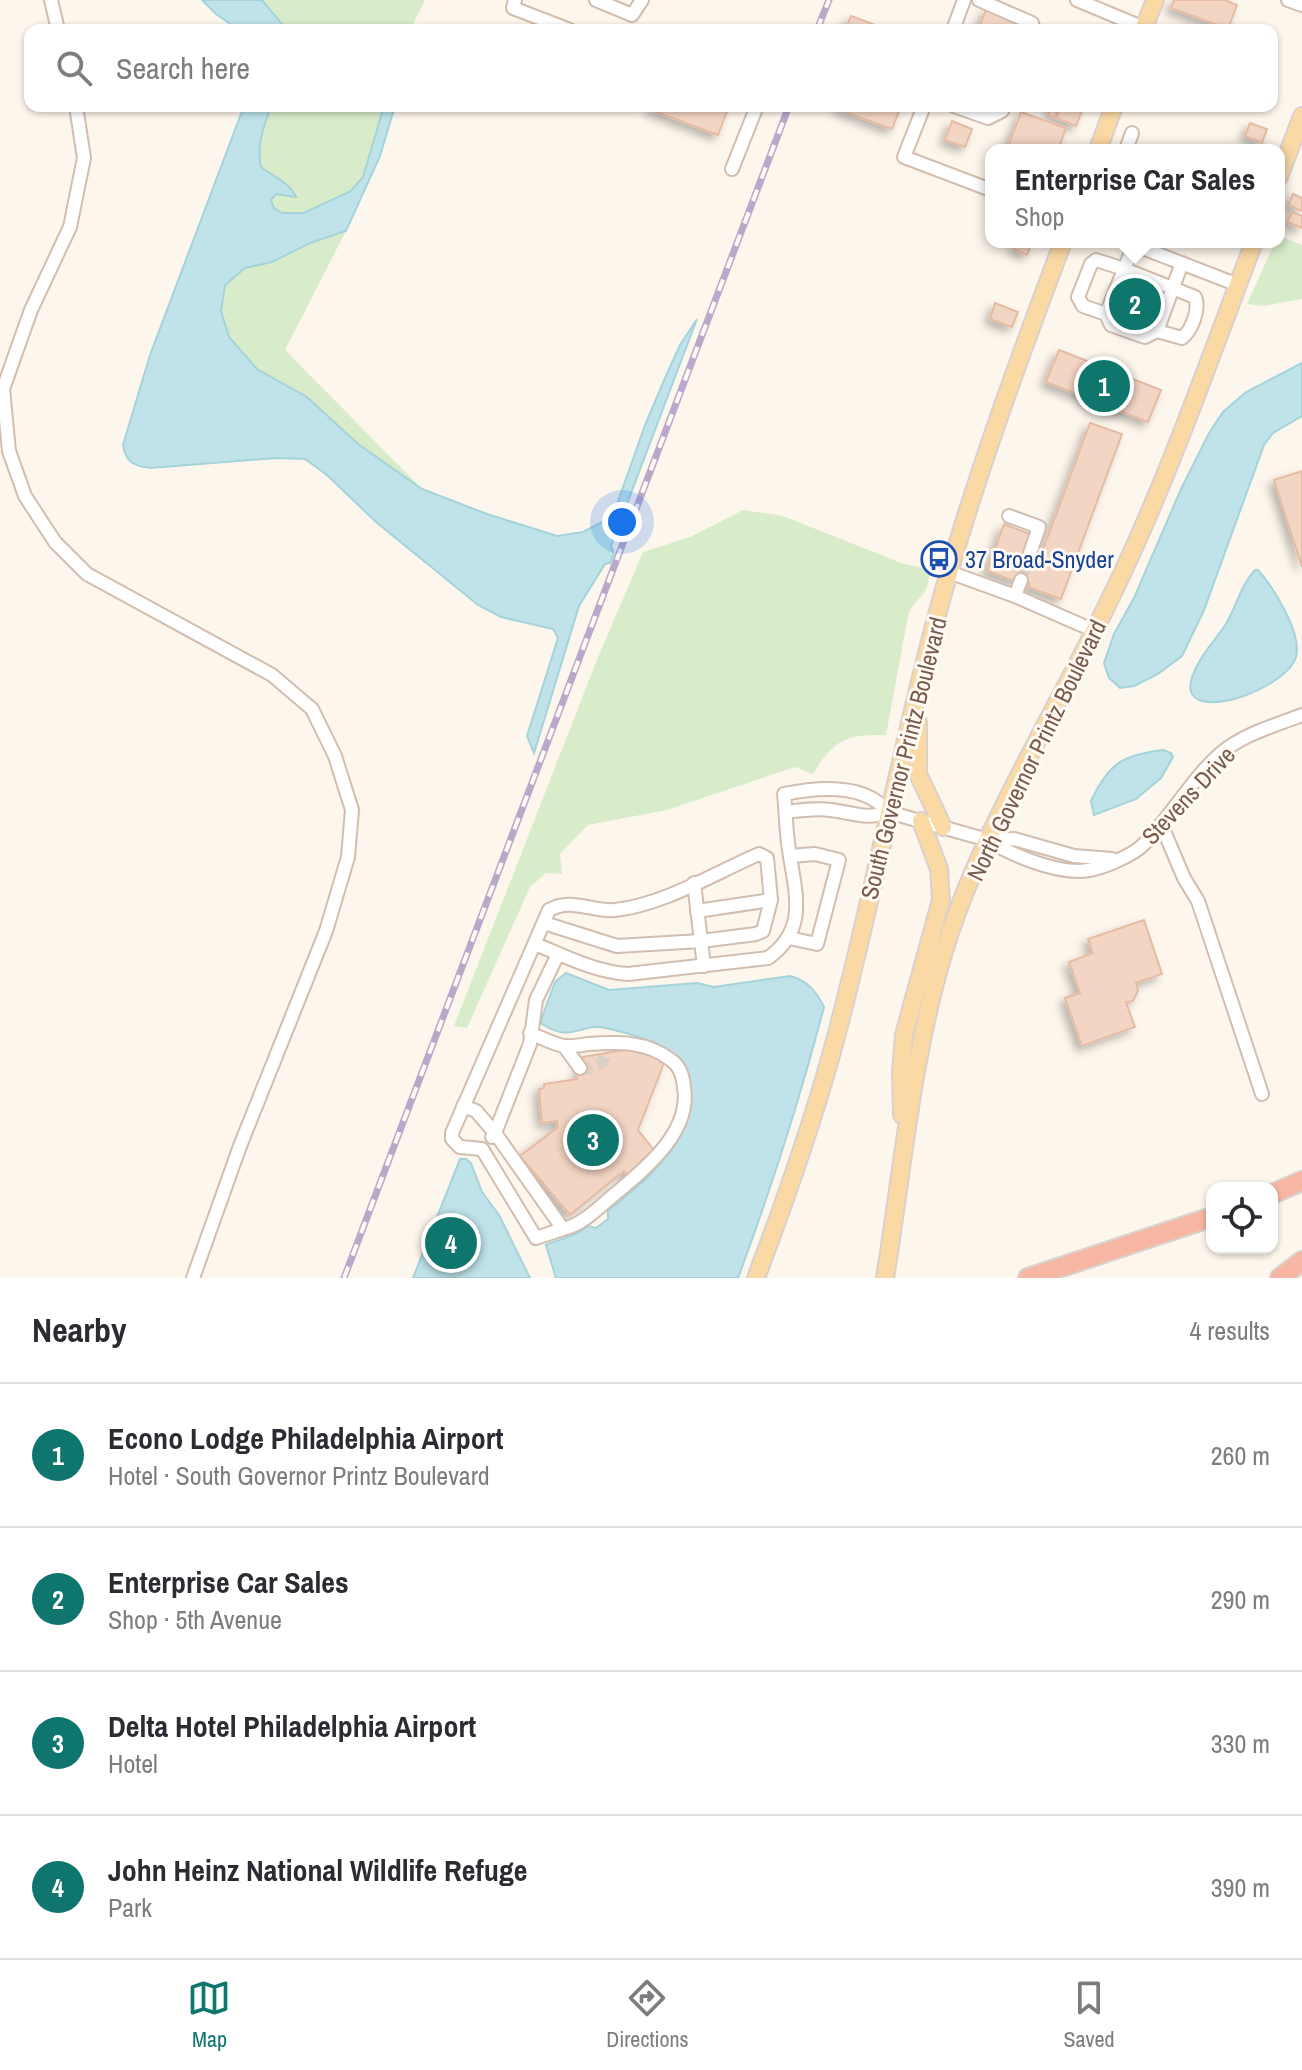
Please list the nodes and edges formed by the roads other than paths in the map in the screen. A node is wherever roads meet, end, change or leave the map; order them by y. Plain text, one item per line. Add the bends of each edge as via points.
1 (51, 0) edge
2 (515, 0) edge
3 (596, 0) edge
4 (642, 0) edge
5 (964, 0) edge
6 (979, 0) edge
7 (1077, 0) edge
8 (1155, 0) edge
9 (1288, 0) edge
10 (1302, 5) edge
11 (57, 24) edge
12 (554, 24) edge
13 (955, 24) edge
14 (1032, 24) edge
15 (1132, 24) edge
16 (1146, 24) edge
17 (77, 112) edge
18 (755, 112) edge
19 (922, 112) edge
20 (971, 112) edge
21 (1000, 112) edge
22 (1112, 112) edge
23 (1302, 116) edge
24 (1132, 133) dead end
25 (1100, 144) edge
26 (1128, 144) edge
27 (1285, 161) edge
28 (732, 169) dead end
29 (985, 188) edge
30 (1061, 248) edge
31 (1129, 248) edge
32 (1143, 248) edge
33 (1252, 248) edge
34 (1182, 263) junction
35 (1124, 269) junction
36 (1238, 285) junction
37 (1172, 288) junction
38 (1106, 314) junction
39 (1157, 331) junction
40 (1009, 516) dead end
41 (1028, 559) tunnel mouth
42 (949, 572) junction
43 (1021, 580) tunnel mouth
44 (1015, 596) junction
45 (1095, 631) junction
46 (922, 676) junction
47 (1302, 715) edge
48 (786, 812) junction
49 (888, 812) junction
50 (921, 821) junction
51 (1161, 824) junction
52 (943, 827) junction
53 (988, 840) junction
54 (790, 856) junction
55 (694, 883) junction
56 (771, 900) junction
57 (697, 911) junction
58 (544, 923) junction
59 (789, 938) junction
60 (701, 941) junction
61 (535, 944) junction
62 (558, 954) junction
63 (704, 966) junction
64 (530, 1033) junction
65 (564, 1046) junction
66 (580, 1068) dead end
67 (1262, 1094) dead end
68 (463, 1106) junction
69 (495, 1133) junction
70 (482, 1149) junction
71 (903, 1155) junction
72 (1302, 1181) edge
73 (1278, 1191) edge
74 (1206, 1219) edge
75 (563, 1229) junction
76 (1302, 1261) edge
77 (193, 1278) edge
78 (756, 1278) edge
79 (885, 1278) edge
80 (1028, 1278) edge
81 (1280, 1278) edge

1 - 11 street
2 - 12 street via 513,8
3 - 4 street via 632,15
5 - 13 street
6 - 14 street
7 - 15 street
8 - 16 main road
9 - 10 street
17 - 77 street via 84,158 70,227 31,310 3,389 9,451 25,496 55,542 87,574 272,675 312,709 335,756 352,810 348,857 326,931
18 - 28 street
19 - 29 street via 904,157
20 - 21 street via 988,118
22 - 25 main road
23 - 27 main road
24 - 26 street
30 - 42 main road, South Governor Printz Boulevard via 994,428
31 - 35 street
32 - 34 street
33 - 36 main road, North Governor Printz Boulevard
34 - 36 street
34 - 37 street
35 - 37 street
35 - 38 street
35 - 38 street via 1096,260 1084,277 1079,301
36 - 45 main road, North Governor Printz Boulevard via 1166,472
37 - 39 street
37 - 39 street via 1195,297 1189,330 1182,338
38 - 39 street via 1111,325 1145,337
40 - 41 street via 1039,527
42 - 44 street
42 - 46 main road, South Governor Printz Boulevard
43 - 44 street
44 - 45 street
45 - 53 main road, North Governor Printz Boulevard
46 - 49 main road, South Governor Printz Boulevard
46 - 52 main road via 917,766
47 - 51 street, Stevens Drive via 1228,748
48 - 49 street via 831,810 872,818
48 - 49 street via 784,794 810,788 878,799
48 - 54 street
49 - 50 street, Stevens Drive
49 - 78 main road, South Governor Printz Boulevard via 823,1085
50 - 52 street, Stevens Drive
50 - 71 main road via 942,890 904,1035
51 - 53 street, Stevens Drive via 1139,849 1077,871 1010,854
51 - 67 street via 1198,901
52 - 53 street, Stevens Drive
53 - 71 main road, North Governor Printz Boulevard via 936,983
54 - 59 street via 798,910
54 - 59 street via 815,854 839,860 817,944
55 - 56 street via 764,854
55 - 57 street
55 - 58 street via 610,911 558,905 549,910
56 - 57 street
56 - 60 street via 763,931
57 - 60 street
58 - 60 street via 617,946
58 - 61 street
59 - 63 street via 768,958
60 - 63 street
61 - 62 street
61 - 68 street
62 - 63 street via 615,973
62 - 64 street via 536,1000
64 - 65 street
64 - 69 street
65 - 66 street
65 - 75 street via 644,1044 681,1072 684,1108 671,1138 646,1167 585,1219
68 - 69 street via 476,1111
68 - 70 street via 452,1139 460,1147
69 - 70 street
69 - 75 street
70 - 75 street via 536,1238
71 - 79 main road, North Governor Printz Boulevard
72 - 73 highway
74 - 80 highway
76 - 81 highway

